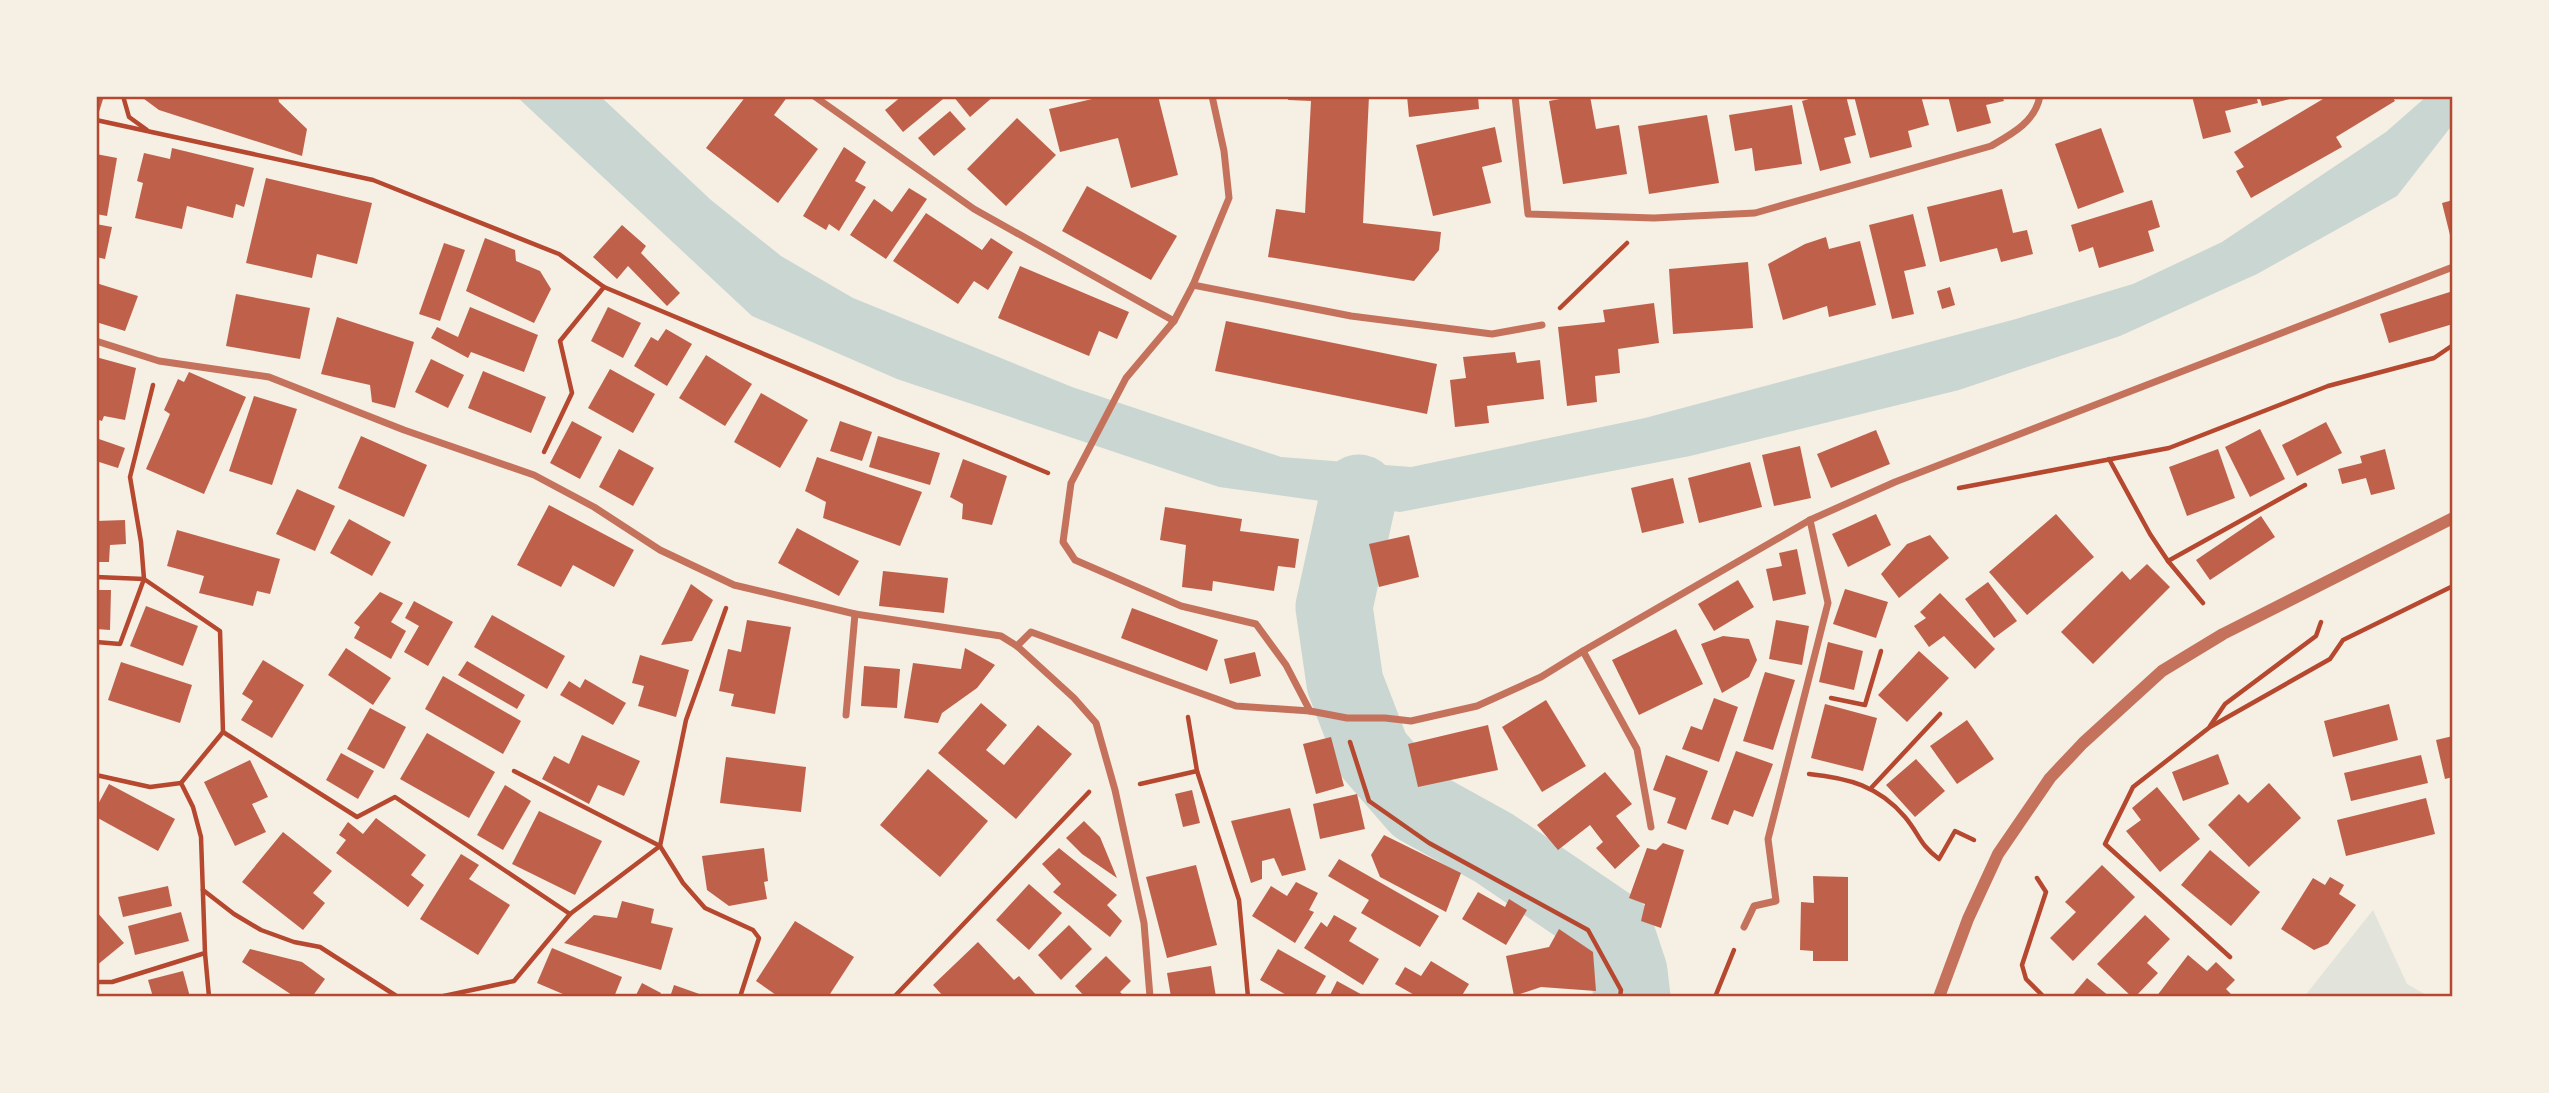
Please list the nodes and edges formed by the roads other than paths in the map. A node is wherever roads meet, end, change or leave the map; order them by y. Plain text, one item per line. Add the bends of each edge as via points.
1 (814, 96) edge
2 (1212, 96) edge
3 (1515, 96) edge
4 (2040, 96) edge
5 (2453, 267) edge
6 (1193, 285) junction
7 (1174, 321) junction
8 (1542, 325) road end
9 (96, 341) edge
10 (2453, 518) edge
11 (1810, 520) junction
12 (855, 614) junction
13 (1017, 646) junction
14 (1583, 651) junction
15 (1310, 711) junction
16 (846, 715) dead end
17 (1651, 827) dead end
18 (1744, 927) road end
19 (1150, 997) edge
20 (1939, 997) edge

1 - 7 street via 974,209
2 - 6 street via 1229,198
3 - 4 street via 1528,214 1654,218 1755,213 1991,146 2019,129 2038,108
5 - 11 street via 1895,482
6 - 7 street
6 - 8 street via 1351,316 1492,334
7 - 15 street via 1126,378 1071,483 1063,542 1075,560 1181,606 1256,624
9 - 12 street via 159,361 269,377 534,475 660,550 734,584
10 - 20 street via 2223,634 2162,671 2083,743 2050,778 1998,854
11 - 14 street
11 - 18 street via 1828,603 1768,839 1776,901 1754,906
12 - 13 street via 1001,636
12 - 16 street
13 - 15 street via 1031,632 1236,706
13 - 19 street via 1096,723 1144,923
14 - 15 street via 1541,677 1477,706 1411,721
14 - 17 street via 1637,750

